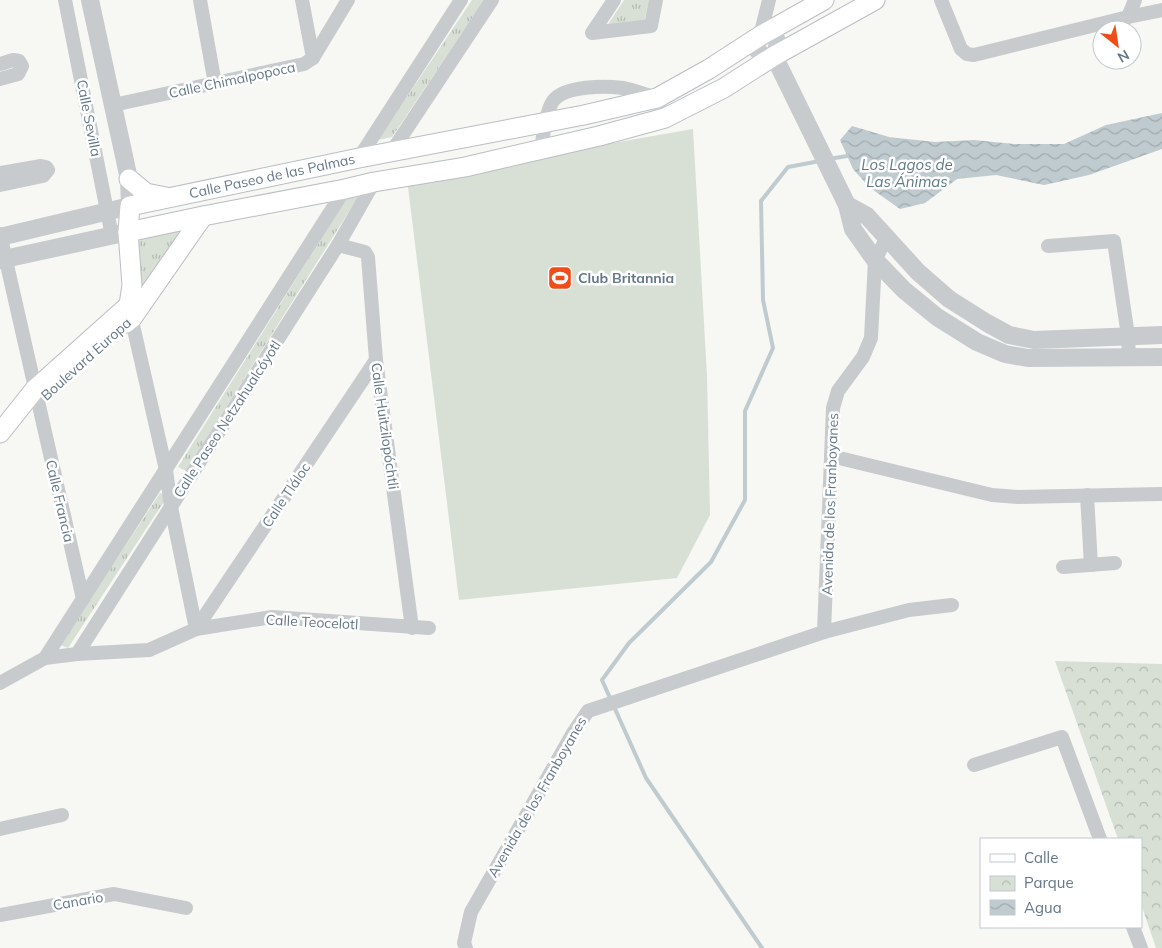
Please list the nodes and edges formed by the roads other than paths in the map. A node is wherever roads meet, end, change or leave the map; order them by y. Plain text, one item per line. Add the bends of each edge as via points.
1 (65, 0) edge
2 (90, 0) edge
3 (200, 0) edge
4 (302, 0) edge
5 (348, 0) edge
6 (461, 0) edge
7 (492, 0) edge
8 (614, 0) edge
9 (656, 0) edge
10 (768, 0) edge
11 (824, 0) edge
12 (875, 0) edge
13 (941, 0) edge
14 (1135, 0) edge
15 (1162, 10) edge
16 (1128, 17) junction
17 (760, 36) junction
18 (774, 56) junction
19 (313, 58) junction
20 (0, 64) edge
21 (0, 78) edge
22 (215, 84) junction
23 (657, 98) junction
24 (113, 105) junction
25 (664, 118) junction
26 (545, 123) junction
27 (541, 149) junction
28 (392, 151) junction
29 (359, 158) junction
30 (0, 173) edge
31 (128, 179) junction
32 (374, 182) junction
33 (0, 185) edge
34 (345, 189) junction
35 (168, 198) junction
36 (847, 205) junction
37 (130, 206) junction
38 (108, 211) junction
39 (203, 216) junction
40 (120, 234) junction
41 (0, 236) edge
42 (886, 239) junction
43 (338, 245) junction
44 (1048, 246) dead end
45 (3, 260) edge
46 (875, 260) junction
47 (130, 311) junction
48 (1162, 335) edge
49 (1128, 336) junction
50 (1129, 357) junction
51 (1162, 357) edge
52 (376, 360) junction
53 (37, 396) junction
54 (0, 434) edge
55 (0, 449) edge
56 (831, 456) junction
57 (166, 470) junction
58 (1162, 494) edge
59 (1087, 495) junction
60 (171, 507) junction
61 (1116, 563) dead end
62 (1091, 564) junction
63 (1063, 567) dead end
64 (83, 599) junction
65 (952, 605) dead end
66 (412, 628) junction
67 (428, 628) dead end
68 (196, 629) junction
69 (824, 632) junction
70 (77, 654) junction
71 (46, 658) junction
72 (0, 683) edge
73 (974, 765) dead end
74 (62, 815) dead end
75 (0, 829) edge
76 (1100, 838) edge
77 (186, 908) dead end
78 (0, 915) edge
79 (1133, 928) edge
80 (466, 948) edge
81 (1141, 948) edge

1 - 38 street, Calle Sevilla
2 - 24 street
3 - 22 street
4 - 19 street
5 - 19 street, Calle Chimalpopoca
6 - 29 street
7 - 28 street
8 - 9 street via 592,33 651,26
10 - 17 street
11 - 17 main road, Calle Paseo de las Palmas
12 - 18 main road, Calle Paseo de las Palmas
13 - 16 street via 961,49 974,56
14 - 16 street
15 - 16 street
17 - 18 street via 756,47 759,54
17 - 23 main road, Calle Paseo de las Palmas
18 - 25 main road, Calle Paseo de las Palmas via 724,88
18 - 36 street
19 - 22 street, Calle Chimalpopoca via 304,64
20 - 21 street via 13,60 22,66 18,74
22 - 24 street, Calle Chimalpopoca
23 - 25 street
23 - 26 main road, Calle Paseo de las Palmas
23 - 26 street via 624,88 583,88 566,92 554,101
24 - 31 street
25 - 27 main road, Calle Paseo de las Palmas
26 - 27 street
26 - 28 main road, Calle Paseo de las Palmas
27 - 32 main road, Calle Paseo de las Palmas via 465,167
28 - 29 main road, Calle Paseo de las Palmas
29 - 35 main road, Calle Paseo de las Palmas
30 - 33 street via 41,166 48,170 43,176
31 - 35 main road via 146,193
31 - 37 street
32 - 34 main road, Calle Paseo de las Palmas
32 - 43 street, Calle Paseo Netzahualcóyotl
34 - 39 main road, Calle Paseo de las Palmas
34 - 57 street, Calle Paseo Netzahualcóyotl
35 - 37 main road, Calle Paseo de las Palmas
36 - 42 street via 867,216
36 - 46 street via 853,229
37 - 38 street, Calle Paseo de las Palmas
37 - 40 main road, Boulevard Europa
38 - 40 street, Calle Sevilla
38 - 41 street, Calle Paseo de las Palmas
39 - 40 main road, Calle Paseo de las Palmas
39 - 47 main road, Boulevard Europa
40 - 45 street, Calle Paseo de las Palmas
40 - 47 main road, Boulevard Europa via 132,285
41 - 45 street, Calle Francia
42 - 46 street, Avenida de los Franboyanes
42 - 49 street via 949,299 1009,335 1034,340
43 - 52 street, Calle Huitzilopóchtli via 365,252 368,257
43 - 60 street, Calle Paseo Netzahualcóyotl
44 - 49 street via 1114,240
45 - 53 street, Calle Francia
46 - 50 street via 937,317 977,342 1005,354 1028,358
46 - 56 street, Avenida de los Franboyanes via 871,338 863,357 838,391 833,408
47 - 53 main road, Boulevard Europa
47 - 57 street
48 - 49 street
49 - 50 street
50 - 51 street
52 - 66 street, Calle Huitzilopóchtli
52 - 68 street, Calle Tláloc
53 - 54 main road, Boulevard Europa
53 - 55 main road, Boulevard Europa
53 - 64 street, Calle Francia
56 - 59 street via 992,495
56 - 69 street, Avenida de los Franboyanes
57 - 60 street
57 - 64 street, Calle Paseo Netzahualcóyotl
58 - 59 street
59 - 62 street
60 - 68 street
60 - 70 street, Calle Paseo Netzahualcóyotl
61 - 62 street
62 - 63 street
64 - 71 street, Calle Paseo Netzahualcóyotl
65 - 69 street, Avenida de los Franboyanes via 909,610
66 - 67 street, Calle Teocelotl
66 - 68 street, Calle Teocelotl via 272,617
68 - 70 street, Calle Teocelotl via 149,650
69 - 80 street, Avenida de los Franboyanes via 588,711 471,912 464,943
70 - 71 street, Calle Teocelotl
71 - 72 street
73 - 76 street via 1062,737
74 - 75 street
77 - 78 street, Canario via 114,894
79 - 81 street

